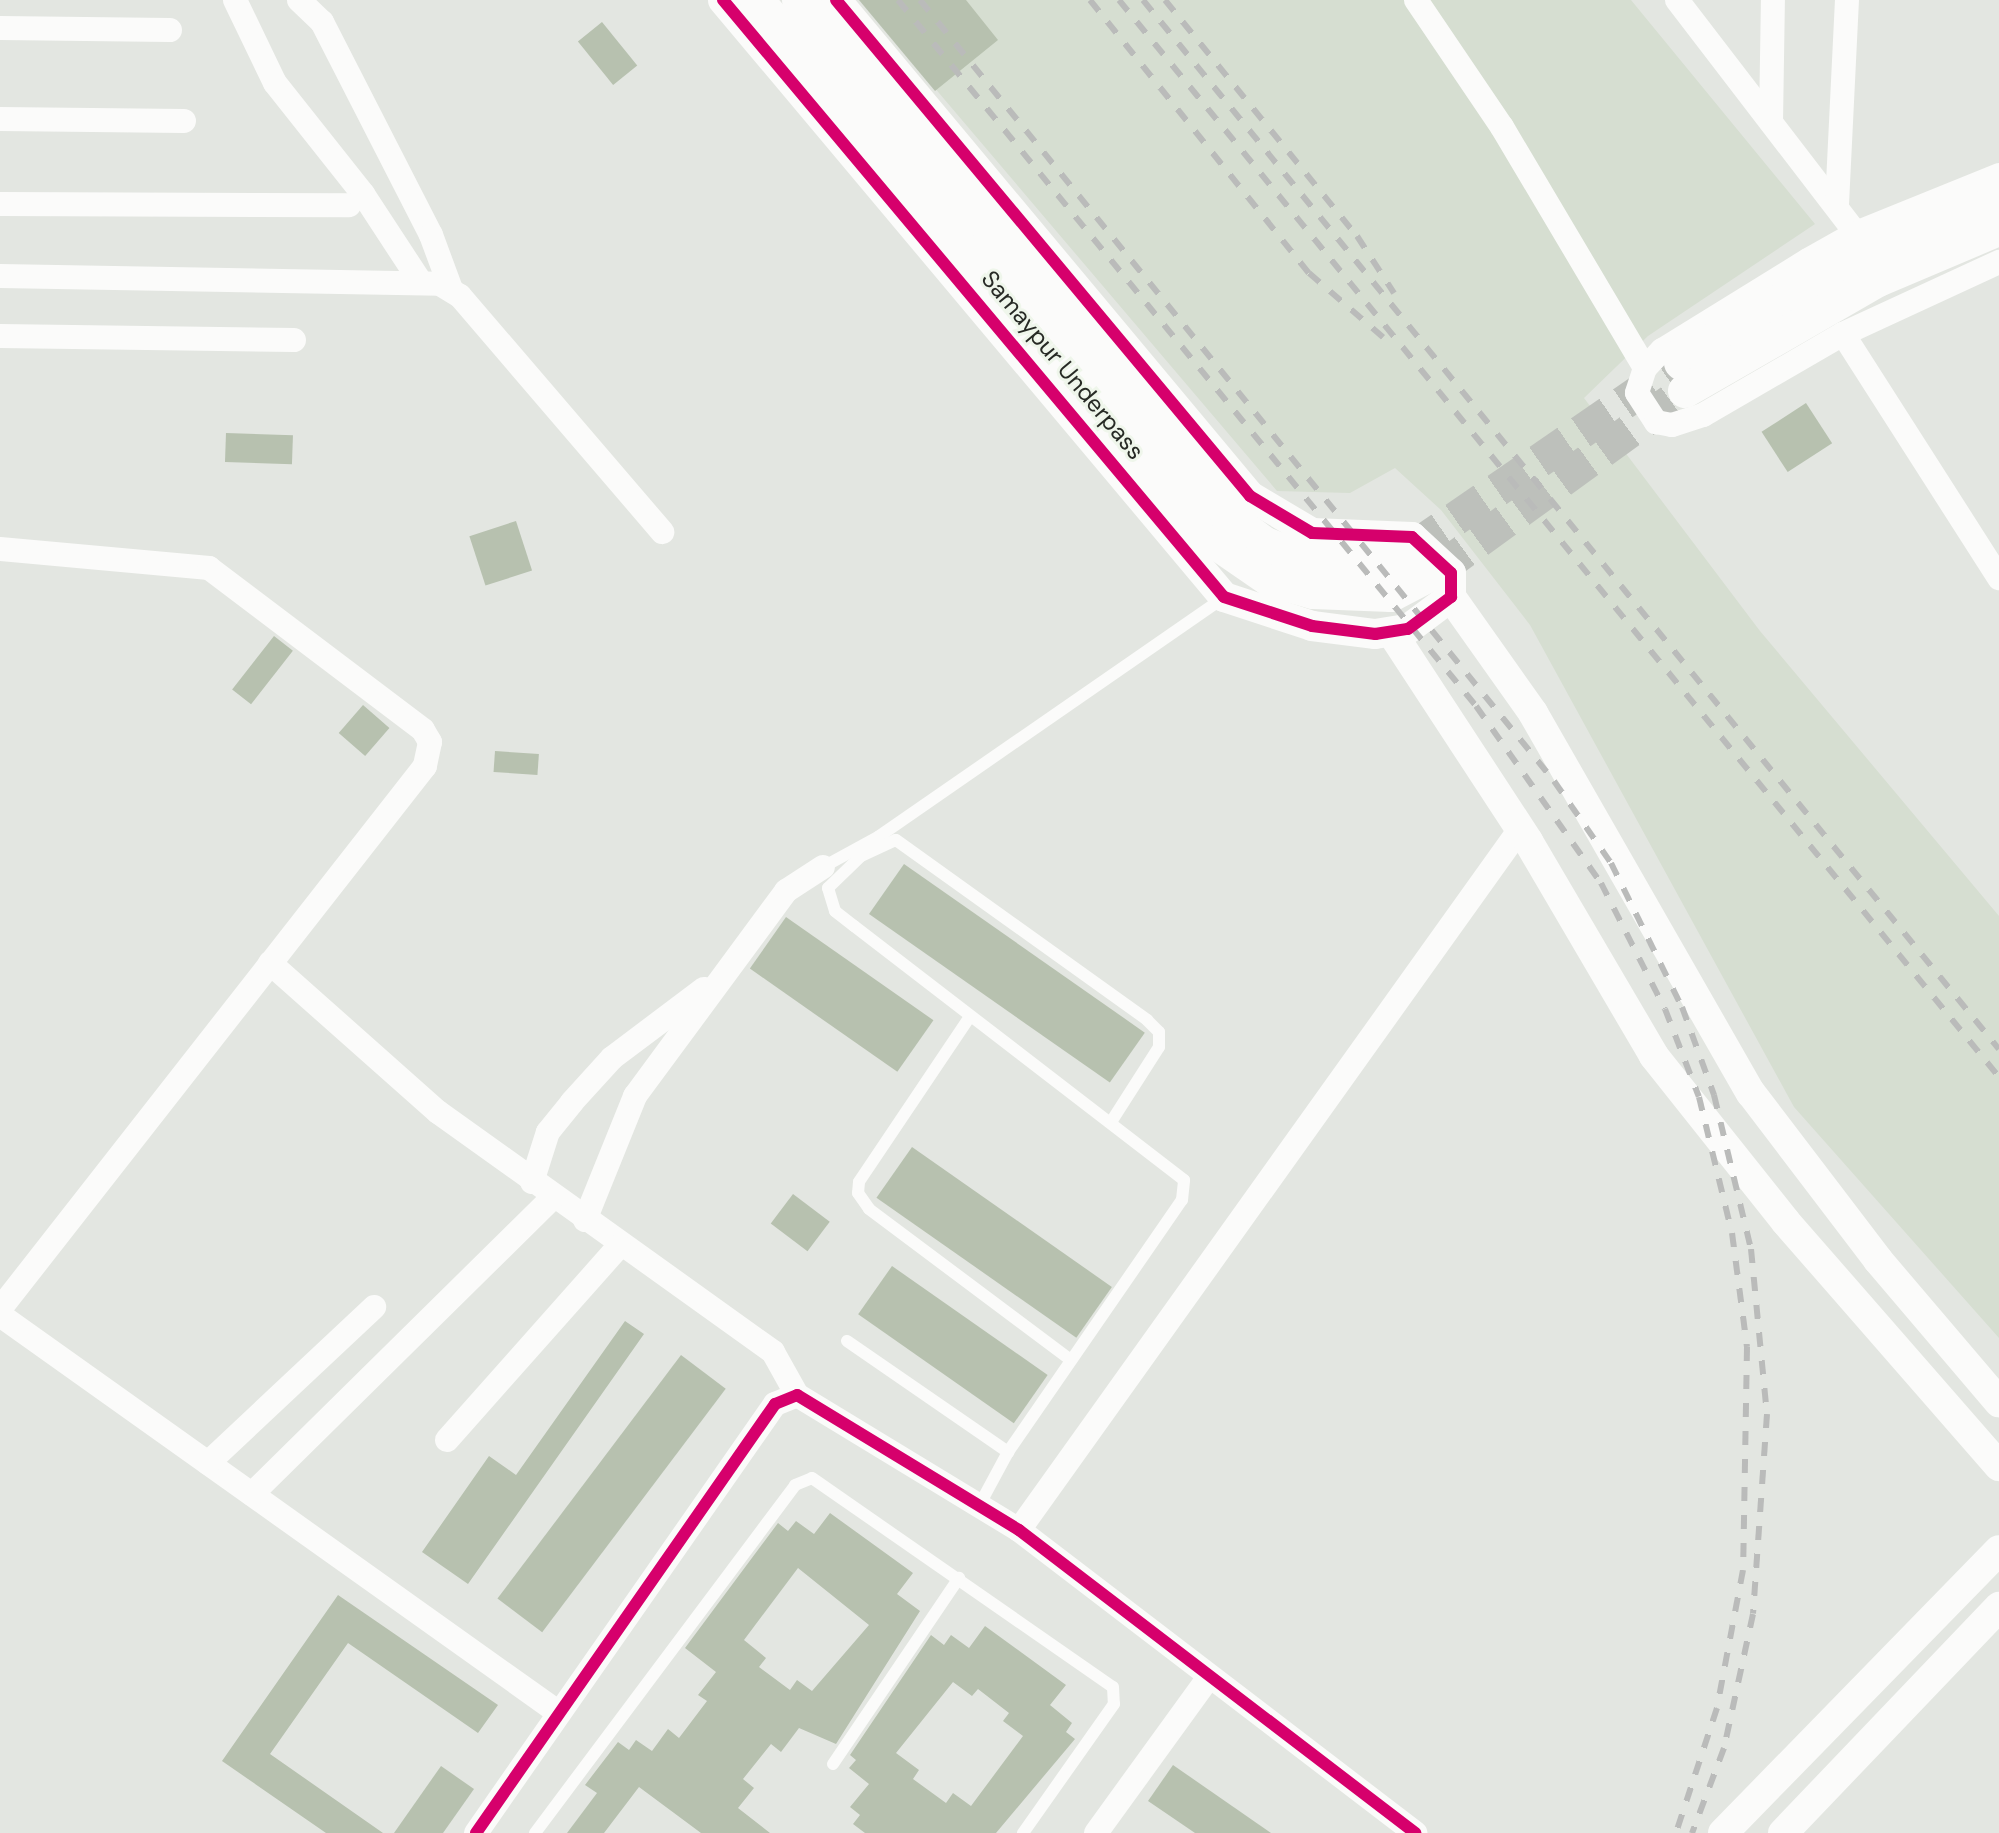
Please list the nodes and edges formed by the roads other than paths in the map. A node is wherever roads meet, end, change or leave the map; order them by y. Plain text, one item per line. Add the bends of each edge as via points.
1 (235, 0) edge
2 (299, 0) edge
3 (723, 0) edge
4 (757, 0) edge
5 (799, 0) edge
6 (836, 0) edge
7 (1416, 0) edge
8 (1677, 0) edge
9 (1773, 0) edge
10 (1847, 0) edge
11 (0, 28) edge
12 (170, 30) dead end
13 (0, 119) edge
14 (184, 121) dead end
15 (1771, 122) junction
16 (1999, 175) edge
17 (1999, 201) edge
18 (0, 204) edge
19 (1837, 204) junction
20 (349, 205) dead end
21 (1999, 229) edge
22 (1856, 233) junction
23 (1999, 262) edge
24 (0, 276) edge
25 (420, 281) junction
26 (451, 289) junction
27 (1843, 334) junction
28 (0, 336) edge
29 (294, 340) dead end
30 (1645, 368) junction
31 (662, 532) dead end
32 (0, 549) edge
33 (1992, 553) edge
34 (1434, 572) junction
35 (1999, 578) edge
36 (1224, 597) junction
37 (1392, 633) junction
38 (1520, 829) junction
39 (823, 867) joint
40 (270, 963) junction
41 (731, 969) junction
42 (969, 1018) junction
43 (1111, 1122) junction
44 (532, 1182) junction
45 (553, 1197) junction
46 (585, 1220) junction
47 (619, 1246) junction
48 (374, 1307) dead end
49 (0, 1312) edge
50 (847, 1341) dead end
51 (1071, 1360) junction
52 (797, 1395) junction
53 (1999, 1402) edge
54 (447, 1440) dead end
55 (1008, 1452) junction
56 (208, 1463) junction
57 (1999, 1466) edge
58 (252, 1494) junction
59 (980, 1504) junction
60 (1019, 1530) junction
61 (1999, 1550) edge
62 (959, 1578) junction
63 (1999, 1607) edge
64 (1209, 1677) junction
65 (559, 1713) junction
66 (833, 1764) dead end
67 (476, 1833) edge
68 (535, 1833) edge
69 (1023, 1833) edge
70 (1096, 1833) edge
71 (1416, 1833) edge
72 (1723, 1833) edge
73 (1783, 1833) edge

1 - 25 street via 275,83 363,194
2 - 26 street via 322,22 431,235
3 - 36 street
4 - 34 main road, Samaypur Underpass via 1225,550 1270,580 1347,596 1401,592
5 - 34 main road, Samaypur Underpass via 1233,520 1263,543 1311,562 1385,564
6 - 34 street via 1250,496 1312,533 1412,537 1451,573
7 - 30 street via 1502,127
8 - 15 street
9 - 15 street
10 - 19 street
11 - 12 street
13 - 14 street
15 - 19 street
16 - 22 street
17 - 21 main road via 1863,257 1739,322 1683,377 1878,280
18 - 20 street
19 - 22 street
22 - 30 street via 1697,327
23 - 27 street
24 - 25 street
25 - 26 street
26 - 31 street
27 - 30 street via 1753,392 1672,425 1656,422 1642,405 1636,384
27 - 33 street
28 - 29 street
32 - 40 street via 209,568 423,730 430,742 425,766
33 - 35 street
34 - 37 street
34 - 53 street via 1533,713 1751,1093 1878,1260
36 - 37 street via 1312,626
36 - 39 lane via 878,837
37 - 38 street
38 - 57 street via 1654,1056 1786,1222
38 - 60 street
39 - 41 street via 786,891
40 - 44 street via 438,1112
40 - 49 street
41 - 44 street via 612,1058 548,1132
41 - 46 street via 635,1096
42 - 43 lane
42 - 43 lane via 835,911 828,888 887,841 896,840 1154,1025 1159,1047
42 - 51 lane via 859,1182 858,1193 869,1209
43 - 51 lane via 1177,1171 1185,1192
44 - 45 street
45 - 46 street
45 - 58 street
46 - 47 street
47 - 52 street via 773,1352
47 - 54 street
48 - 56 street
49 - 56 street
50 - 55 lane
51 - 55 lane
52 - 59 street
52 - 65 street via 775,1404
55 - 59 lane
56 - 58 street
58 - 65 street
59 - 60 street
60 - 64 street
61 - 72 street
62 - 66 lane
62 - 68 lane via 821,1481 802,1479
62 - 69 lane via 1116,1691 1114,1704
63 - 73 street
64 - 70 street
64 - 71 street
65 - 67 street

